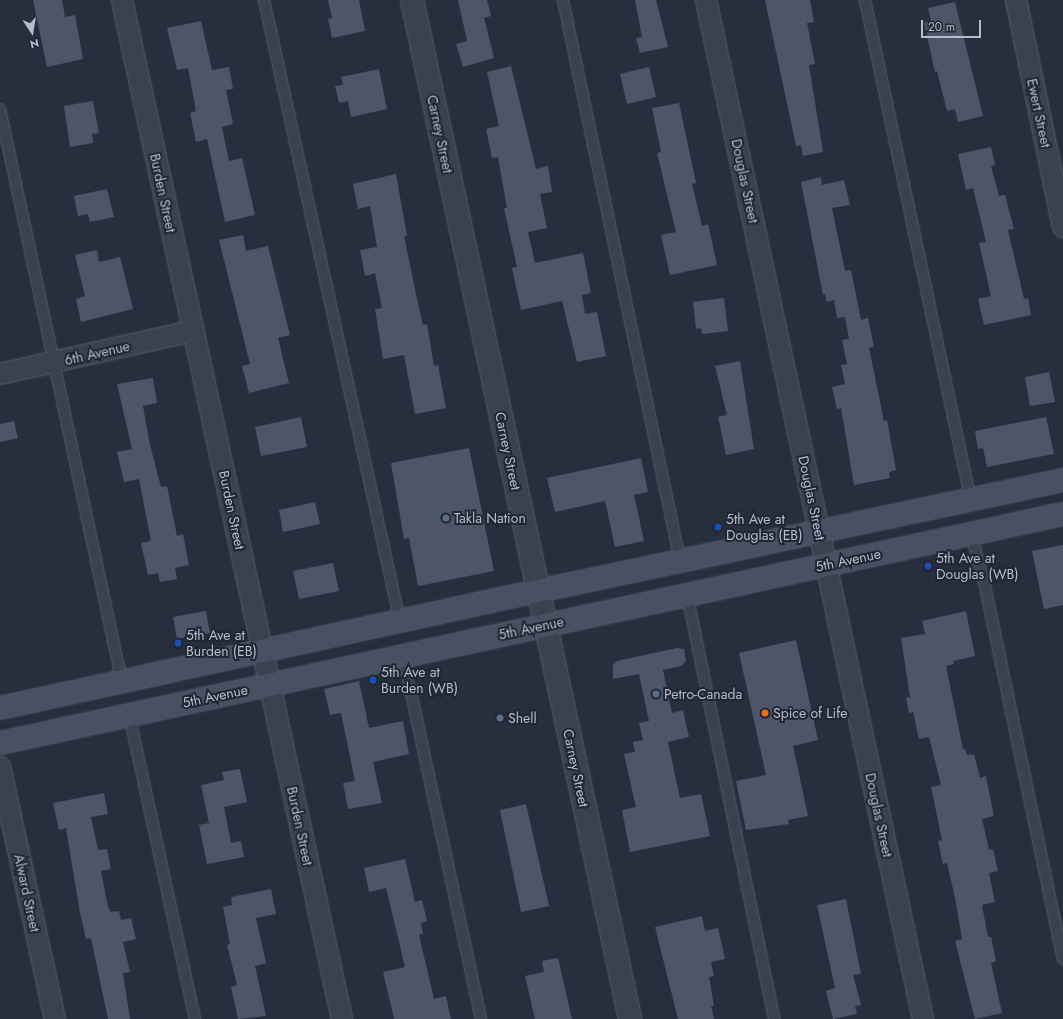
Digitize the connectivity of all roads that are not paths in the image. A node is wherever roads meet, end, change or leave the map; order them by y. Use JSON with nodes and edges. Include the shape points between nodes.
{"nodes":[{"id":1,"x":122,"y":0,"type":"edge"},
{"id":2,"x":264,"y":0,"type":"edge"},
{"id":3,"x":412,"y":0,"type":"edge"},
{"id":4,"x":563,"y":0,"type":"edge"},
{"id":5,"x":706,"y":0,"type":"edge"},
{"id":6,"x":865,"y":0,"type":"edge"},
{"id":7,"x":1016,"y":0,"type":"edge"},
{"id":8,"x":0,"y":109,"type":"edge"},
{"id":9,"x":1063,"y":227,"type":"edge"},
{"id":10,"x":193,"y":331,"type":"junction"},
{"id":11,"x":52,"y":364,"type":"junction"},
{"id":12,"x":0,"y":374,"type":"edge"},
{"id":13,"x":1063,"y":480,"type":"edge"},
{"id":14,"x":971,"y":501,"type":"junction"},
{"id":15,"x":1063,"y":514,"type":"edge"},
{"id":16,"x":819,"y":530,"type":"junction"},
{"id":17,"x":971,"y":534,"type":"junction"},
{"id":18,"x":680,"y":560,"type":"junction"},
{"id":19,"x":826,"y":564,"type":"junction"},
{"id":20,"x":538,"y":591,"type":"junction"},
{"id":21,"x":687,"y":594,"type":"junction"},
{"id":22,"x":400,"y":621,"type":"junction"},
{"id":23,"x":546,"y":625,"type":"junction"},
{"id":24,"x":262,"y":650,"type":"junction"},
{"id":25,"x":404,"y":655,"type":"junction"},
{"id":26,"x":122,"y":682,"type":"junction"},
{"id":27,"x":269,"y":684,"type":"junction"},
{"id":28,"x":0,"y":708,"type":"edge"},
{"id":29,"x":129,"y":714,"type":"junction"},
{"id":30,"x":0,"y":743,"type":"edge"},
{"id":31,"x":0,"y":767,"type":"edge"},
{"id":32,"x":1063,"y":958,"type":"edge"},
{"id":33,"x":54,"y":1019,"type":"edge"},
{"id":34,"x":195,"y":1019,"type":"edge"},
{"id":35,"x":342,"y":1019,"type":"edge"},
{"id":36,"x":481,"y":1019,"type":"edge"},
{"id":37,"x":630,"y":1019,"type":"edge"},
{"id":38,"x":774,"y":1019,"type":"edge"},
{"id":39,"x":923,"y":1019,"type":"edge"}],
"edges":[{"from":1,"to":10,"type":"street","name":"Burden Street"},
{"from":2,"to":22,"type":"lane"},
{"from":3,"to":20,"type":"street","name":"Carney Street"},
{"from":4,"to":18,"type":"lane"},
{"from":5,"to":16,"type":"street","name":"Douglas Street"},
{"from":6,"to":14,"type":"lane"},
{"from":7,"to":9,"type":"street","name":"Ewert Street"},
{"from":8,"to":11,"type":"lane"},
{"from":10,"to":11,"type":"street","name":"6th Avenue"},
{"from":10,"to":24,"type":"street","name":"Burden Street"},
{"from":11,"to":12,"type":"street","name":"6th Avenue"},
{"from":11,"to":26,"type":"lane"},
{"from":13,"to":14,"type":"main road"},
{"from":14,"to":16,"type":"main road"},
{"from":15,"to":17,"type":"main road","name":"5th Avenue"},
{"from":16,"to":18,"type":"main road"},
{"from":16,"to":19,"type":"street","name":"Douglas Street"},
{"from":17,"to":19,"type":"main road","name":"5th Avenue"},
{"from":17,"to":32,"type":"lane","via":[[985,586]]},
{"from":18,"to":20,"type":"main road"},
{"from":19,"to":21,"type":"main road","name":"5th Avenue"},
{"from":19,"to":39,"type":"street","name":"Douglas Street"},
{"from":20,"to":22,"type":"main road"},
{"from":20,"to":23,"type":"street","name":"Carney Street"},
{"from":21,"to":23,"type":"main road","name":"5th Avenue"},
{"from":21,"to":38,"type":"lane"},
{"from":22,"to":24,"type":"main road"},
{"from":23,"to":25,"type":"main road","name":"5th Avenue"},
{"from":23,"to":37,"type":"street","name":"Carney Street"},
{"from":24,"to":26,"type":"main road"},
{"from":24,"to":27,"type":"street","name":"Burden Street"},
{"from":25,"to":27,"type":"main road","name":"5th Avenue"},
{"from":25,"to":36,"type":"lane"},
{"from":26,"to":28,"type":"main road"},
{"from":27,"to":29,"type":"main road","name":"5th Avenue"},
{"from":27,"to":35,"type":"street","name":"Burden Street"},
{"from":29,"to":30,"type":"main road","name":"5th Avenue"},
{"from":29,"to":34,"type":"lane"},
{"from":31,"to":33,"type":"street","name":"Alward Street"}]}
